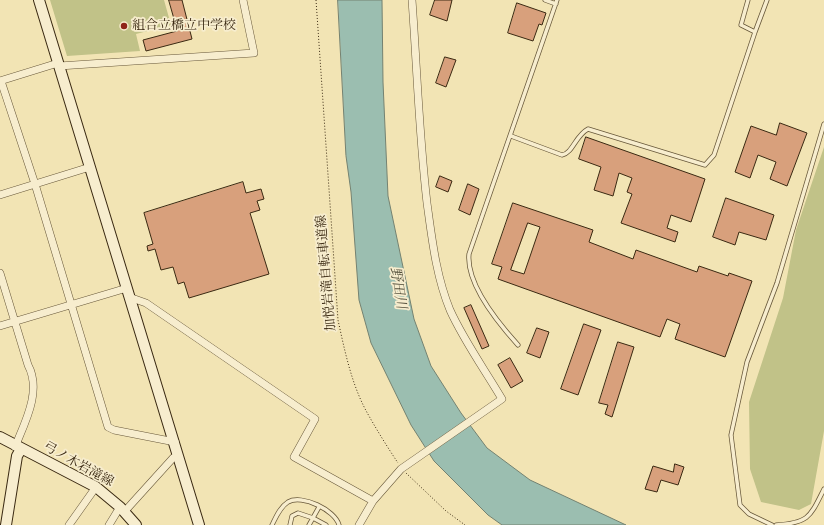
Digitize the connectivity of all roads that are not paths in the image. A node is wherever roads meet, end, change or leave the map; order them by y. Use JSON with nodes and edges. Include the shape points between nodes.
{"nodes":[{"id":1,"x":39,"y":0,"type":"edge"},
{"id":2,"x":243,"y":0,"type":"edge"},
{"id":3,"x":412,"y":0,"type":"edge"},
{"id":4,"x":545,"y":0,"type":"edge"},
{"id":5,"x":748,"y":0,"type":"edge"},
{"id":6,"x":767,"y":0,"type":"edge"},
{"id":7,"x":557,"y":2,"type":"edge"},
{"id":8,"x":756,"y":32,"type":"junction"},
{"id":9,"x":59,"y":65,"type":"junction"},
{"id":10,"x":0,"y":81,"type":"edge"},
{"id":11,"x":824,"y":124,"type":"edge"},
{"id":12,"x":510,"y":136,"type":"junction"},
{"id":13,"x":90,"y":167,"type":"junction"},
{"id":14,"x":36,"y":184,"type":"junction"},
{"id":15,"x":0,"y":195,"type":"edge"},
{"id":16,"x":0,"y":273,"type":"edge"},
{"id":17,"x":128,"y":292,"type":"junction"},
{"id":18,"x":70,"y":305,"type":"junction"},
{"id":19,"x":15,"y":321,"type":"junction"},
{"id":20,"x":0,"y":326,"type":"edge"},
{"id":21,"x":518,"y":345,"type":"dead end"},
{"id":22,"x":0,"y":437,"type":"edge"},
{"id":23,"x":175,"y":442,"type":"junction"},
{"id":24,"x":18,"y":448,"type":"junction"},
{"id":25,"x":178,"y":454,"type":"junction"},
{"id":26,"x":96,"y":487,"type":"junction"},
{"id":27,"x":824,"y":489,"type":"edge"},
{"id":28,"x":373,"y":501,"type":"junction"},
{"id":29,"x":319,"y":507,"type":"junction"},
{"id":30,"x":123,"y":509,"type":"junction"},
{"id":31,"x":313,"y":518,"type":"junction"},
{"id":32,"x":6,"y":525,"type":"edge"},
{"id":33,"x":68,"y":525,"type":"edge"},
{"id":34,"x":109,"y":525,"type":"edge"},
{"id":35,"x":136,"y":525,"type":"edge"},
{"id":36,"x":199,"y":525,"type":"edge"},
{"id":37,"x":272,"y":525,"type":"edge"},
{"id":38,"x":290,"y":525,"type":"edge"},
{"id":39,"x":309,"y":525,"type":"edge"},
{"id":40,"x":326,"y":525,"type":"edge"},
{"id":41,"x":339,"y":525,"type":"edge"},
{"id":42,"x":359,"y":525,"type":"edge"},
{"id":43,"x":772,"y":525,"type":"edge"},
{"id":44,"x":776,"y":525,"type":"edge"}],
"edges":[{"from":1,"to":9,"type":"street"},
{"from":2,"to":9,"type":"street","via":[[254,53]]},
{"from":3,"to":28,"type":"street","via":[[422,156],[434,252],[441,284],[450,309],[502,399],[404,467]]},
{"from":4,"to":7,"type":"lane"},
{"from":5,"to":8,"type":"lane","via":[[741,25]]},
{"from":6,"to":8,"type":"lane"},
{"from":7,"to":12,"type":"lane"},
{"from":8,"to":12,"type":"lane","via":[[714,155],[705,165],[588,129],[575,139],[570,151],[562,155]]},
{"from":9,"to":10,"type":"street"},
{"from":9,"to":13,"type":"street"},
{"from":10,"to":14,"type":"street"},
{"from":11,"to":43,"type":"lane","via":[[777,283],[747,362],[731,435],[740,505],[749,514]]},
{"from":12,"to":21,"type":"lane","via":[[468,260],[490,312]]},
{"from":13,"to":14,"type":"street"},
{"from":13,"to":17,"type":"street"},
{"from":14,"to":15,"type":"street"},
{"from":14,"to":18,"type":"street"},
{"from":16,"to":19,"type":"street"},
{"from":17,"to":18,"type":"street"},
{"from":17,"to":23,"type":"street"},
{"from":17,"to":28,"type":"street","via":[[315,419],[294,457]]},
{"from":18,"to":19,"type":"street"},
{"from":18,"to":23,"type":"street","via":[[108,427]]},
{"from":19,"to":20,"type":"street"},
{"from":19,"to":24,"type":"street","via":[[32,373],[32,403]]},
{"from":22,"to":24,"type":"street","name":"弓ノ木岩滝線"},
{"from":23,"to":25,"type":"street"},
{"from":24,"to":26,"type":"street","name":"弓ノ木岩滝線"},
{"from":24,"to":32,"type":"street"},
{"from":25,"to":30,"type":"street"},
{"from":25,"to":36,"type":"street"},
{"from":26,"to":30,"type":"street","name":"弓ノ木岩滝線"},
{"from":26,"to":33,"type":"street"},
{"from":27,"to":44,"type":"lane","via":[[813,513],[794,524]]},
{"from":28,"to":42,"type":"street"},
{"from":29,"to":31,"type":"lane"},
{"from":29,"to":37,"type":"lane","via":[[307,501],[289,502],[280,508]]},
{"from":29,"to":41,"type":"lane","via":[[332,513]]},
{"from":30,"to":34,"type":"street"},
{"from":30,"to":35,"type":"street","name":"弓ノ木岩滝線"},
{"from":31,"to":38,"type":"lane","via":[[295,513],[290,519]]},
{"from":31,"to":39,"type":"lane"},
{"from":31,"to":40,"type":"lane"}]}
